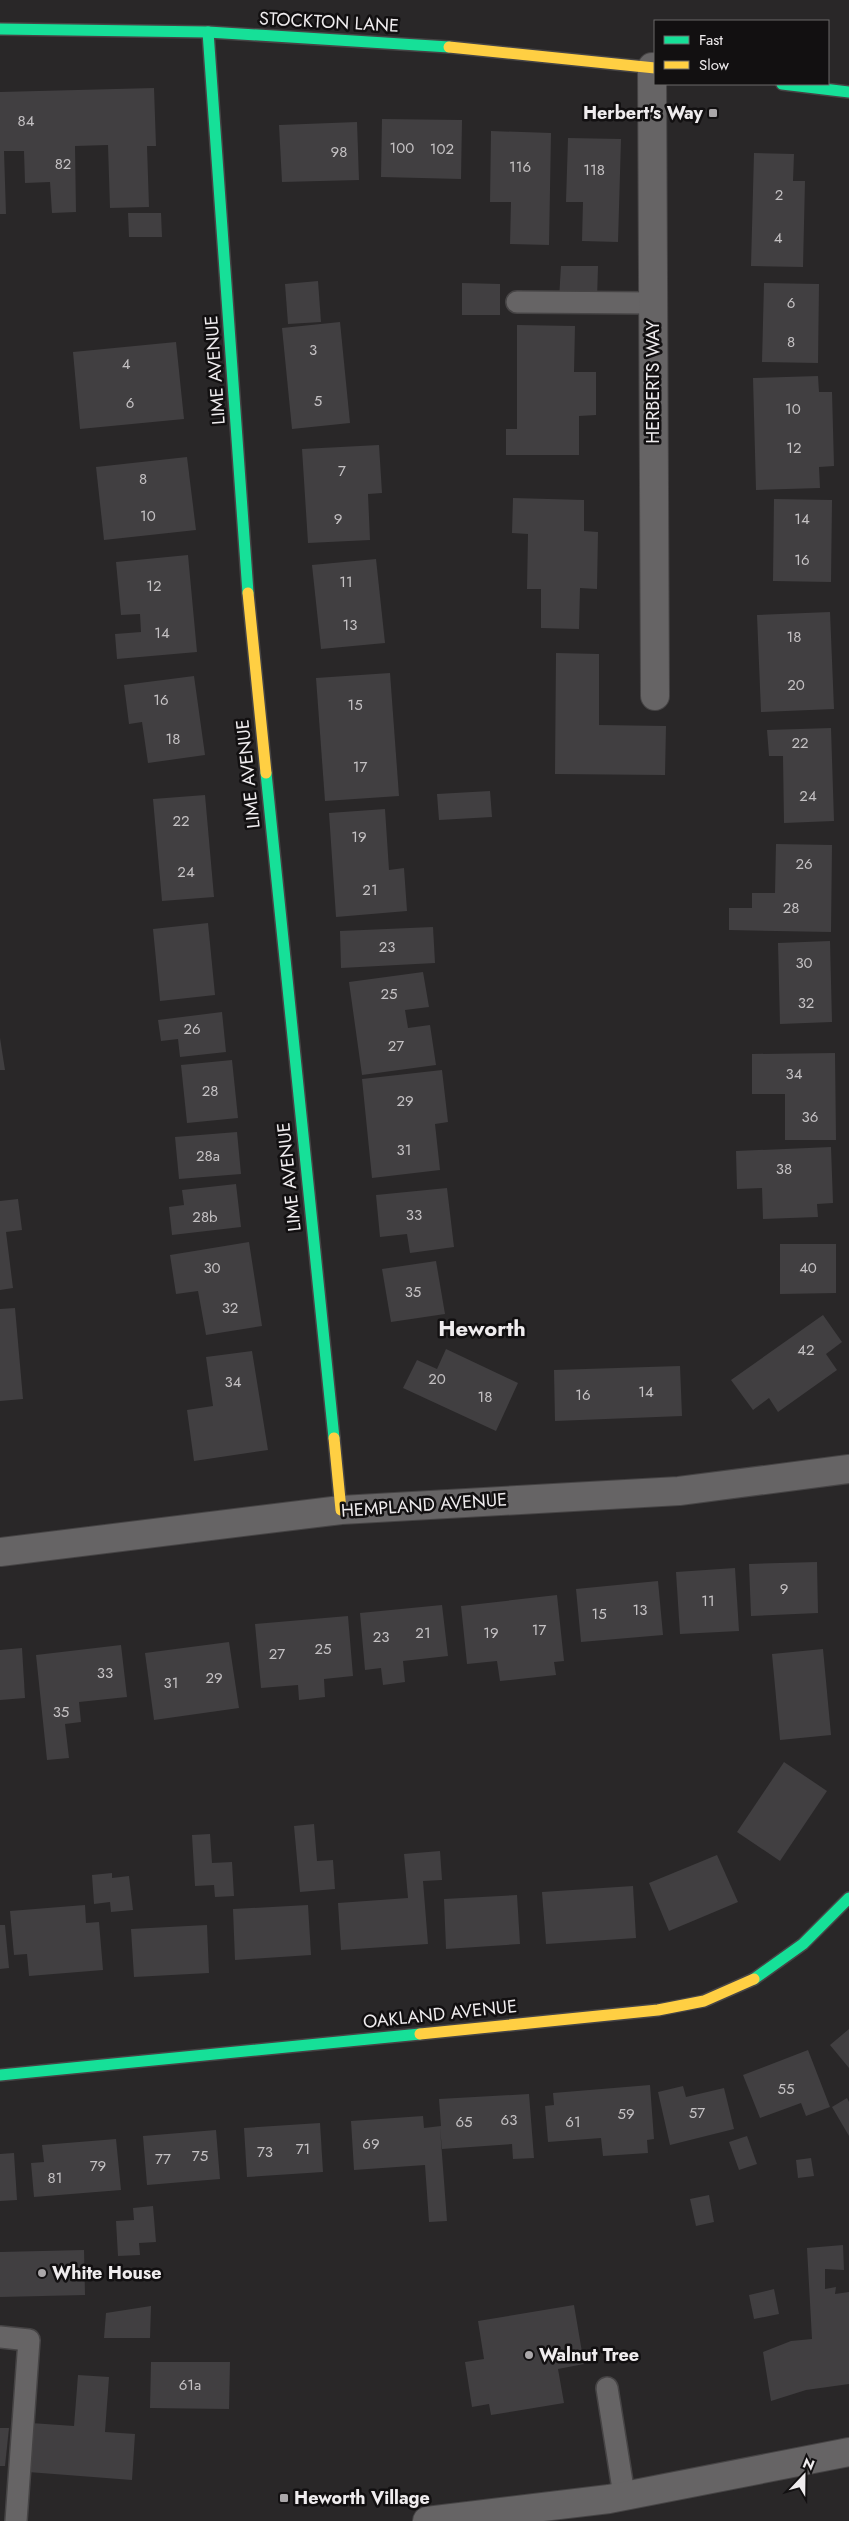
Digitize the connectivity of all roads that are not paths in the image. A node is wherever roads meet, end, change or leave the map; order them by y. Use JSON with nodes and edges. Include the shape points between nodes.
{"nodes":[{"id":1,"x":0,"y":28,"type":"edge"},
{"id":2,"x":208,"y":32,"type":"junction"},
{"id":3,"x":654,"y":67,"type":"edge"},
{"id":4,"x":790,"y":85,"type":"edge"},
{"id":5,"x":849,"y":92,"type":"edge"},
{"id":6,"x":517,"y":302,"type":"dead end"},
{"id":7,"x":653,"y":304,"type":"junction"},
{"id":8,"x":655,"y":696,"type":"dead end"},
{"id":9,"x":849,"y":1469,"type":"edge"},
{"id":10,"x":341,"y":1510,"type":"junction"},
{"id":11,"x":0,"y":1552,"type":"edge"},
{"id":12,"x":849,"y":1898,"type":"edge"},
{"id":13,"x":0,"y":2075,"type":"edge"},
{"id":14,"x":0,"y":2337,"type":"edge"},
{"id":15,"x":607,"y":2388,"type":"dead end"},
{"id":16,"x":849,"y":2453,"type":"edge"},
{"id":17,"x":616,"y":2505,"type":"edge"},
{"id":18,"x":16,"y":2521,"type":"edge"},
{"id":19,"x":427,"y":2521,"type":"edge"}],
"edges":[{"from":1,"to":2,"type":"street","name":"STOCKTON LANE"},
{"from":2,"to":3,"type":"street","name":"STOCKTON LANE","via":[[414,44]]},
{"from":2,"to":10,"type":"street","name":"LIME AVENUE","via":[[250,617]]},
{"from":3,"to":7,"type":"street","name":"HERBERTS WAY"},
{"from":4,"to":5,"type":"street"},
{"from":6,"to":7,"type":"lane"},
{"from":7,"to":8,"type":"street","name":"HERBERTS WAY"},
{"from":9,"to":10,"type":"street","name":"HEMPLAND AVENUE","via":[[679,1491]]},
{"from":10,"to":11,"type":"street","name":"HEMPLAND AVENUE"},
{"from":12,"to":13,"type":"street","name":"OAKLAND AVENUE","via":[[795,1952],[756,1978],[710,1999],[658,2010]]},
{"from":14,"to":18,"type":"lane","via":[[29,2340]]},
{"from":15,"to":17,"type":"lane"},
{"from":16,"to":17,"type":"street"},
{"from":17,"to":19,"type":"street"}]}
